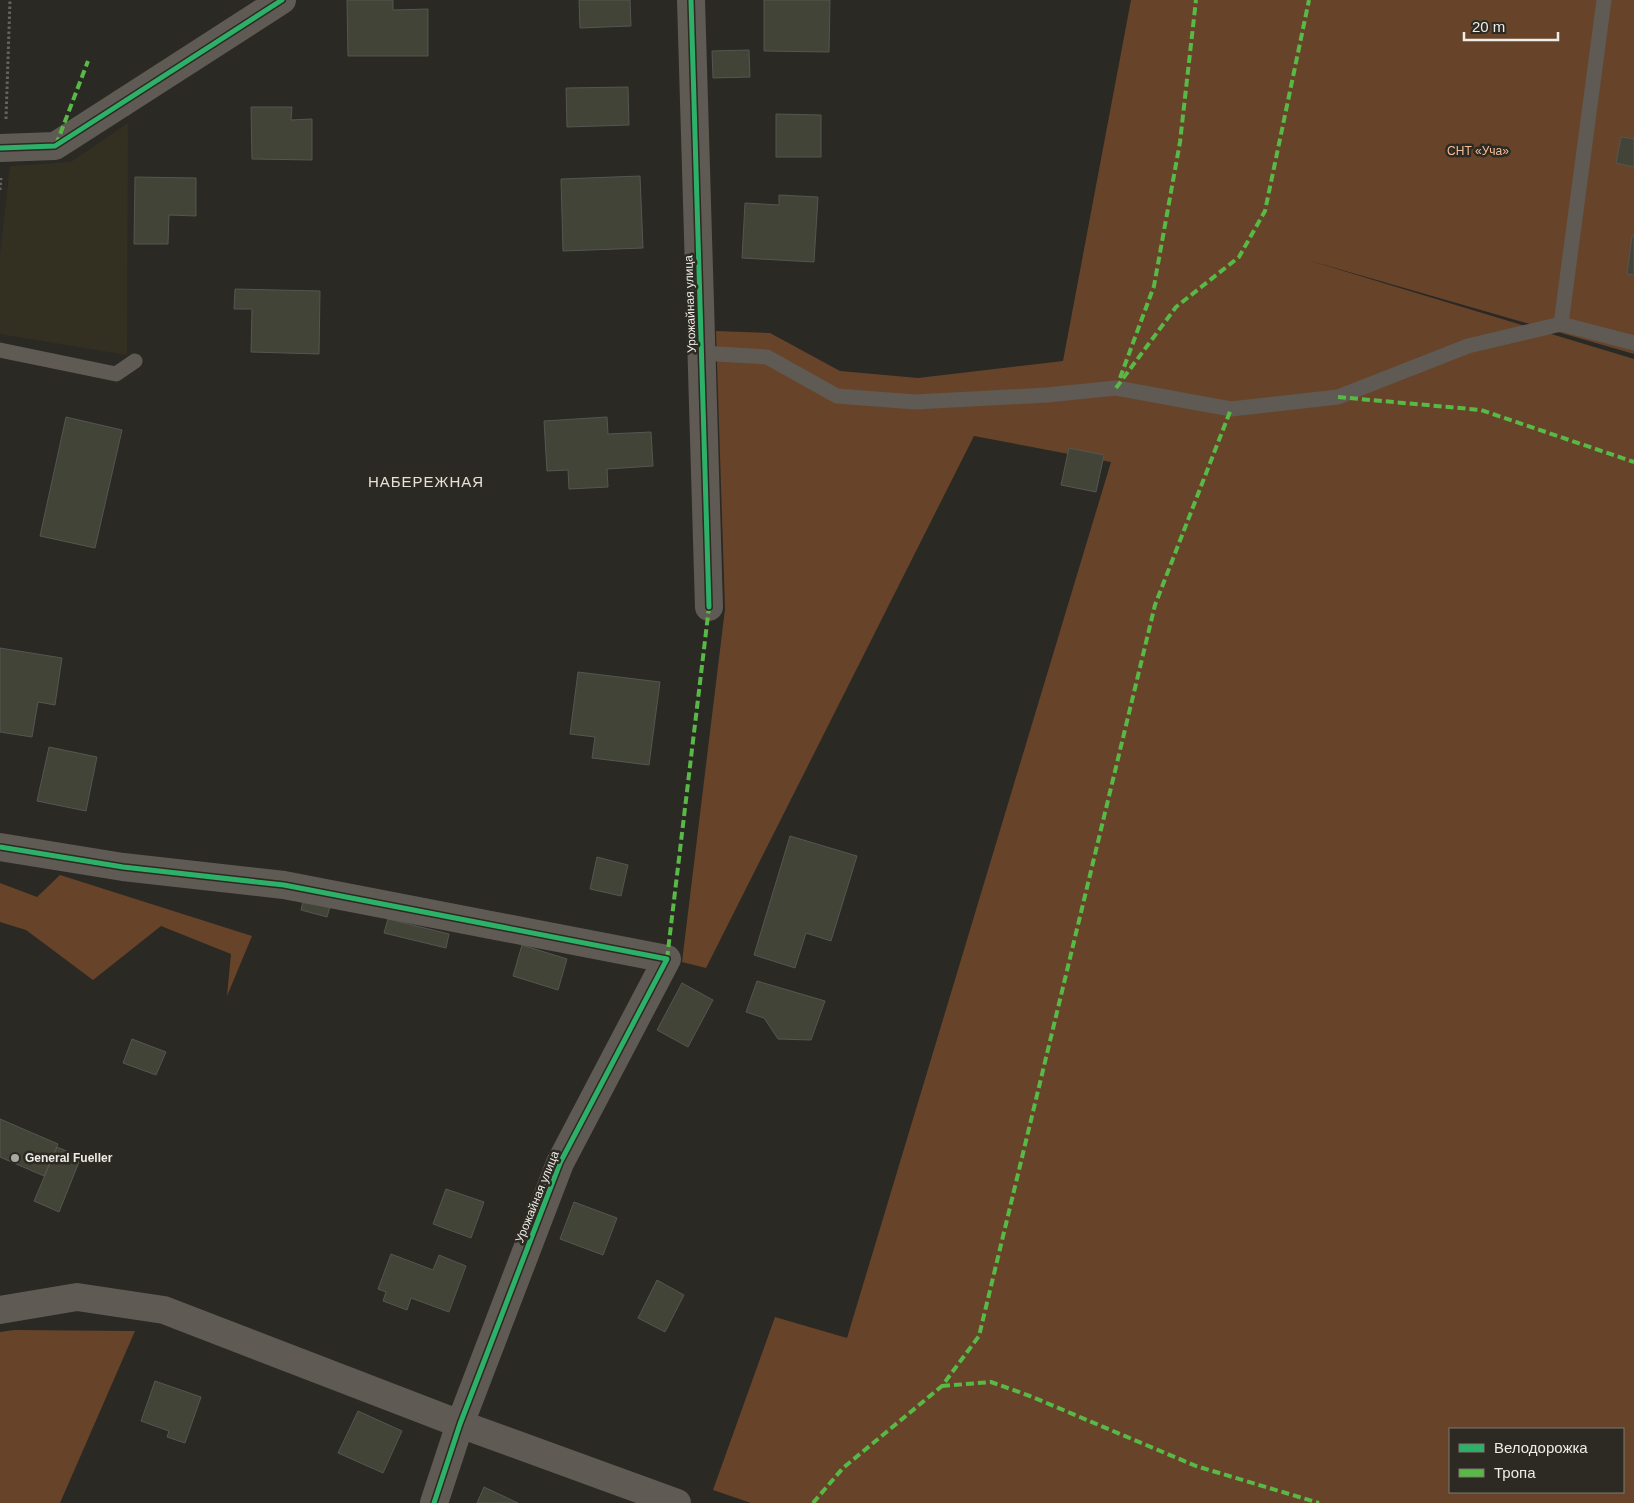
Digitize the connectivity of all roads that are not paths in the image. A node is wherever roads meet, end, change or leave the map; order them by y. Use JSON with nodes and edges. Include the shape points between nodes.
{"nodes":[{"id":1,"x":282,"y":0,"type":"edge"},
{"id":2,"x":691,"y":0,"type":"edge"},
{"id":3,"x":1604,"y":0,"type":"edge"},
{"id":4,"x":3,"y":148,"type":"edge"},
{"id":5,"x":1562,"y":324,"type":"junction"},
{"id":6,"x":1634,"y":342,"type":"edge"},
{"id":7,"x":0,"y":350,"type":"edge"},
{"id":8,"x":701,"y":353,"type":"junction"},
{"id":9,"x":135,"y":361,"type":"dead end"},
{"id":10,"x":708,"y":607,"type":"dead end"},
{"id":11,"x":0,"y":847,"type":"edge"},
{"id":12,"x":0,"y":1310,"type":"edge"},
{"id":13,"x":460,"y":1424,"type":"junction"},
{"id":14,"x":434,"y":1503,"type":"edge"},
{"id":15,"x":677,"y":1503,"type":"edge"}],
"edges":[{"from":1,"to":4,"type":"street","via":[[55,146]]},
{"from":2,"to":8,"type":"street","name":"Урожайная улица"},
{"from":3,"to":5,"type":"lane"},
{"from":5,"to":6,"type":"lane"},
{"from":5,"to":8,"type":"lane","via":[[1468,346],[1338,397],[1231,409],[1116,388],[915,402],[838,396],[767,358]]},
{"from":7,"to":9,"type":"lane","via":[[116,374]]},
{"from":8,"to":10,"type":"street","name":"Урожайная улица"},
{"from":11,"to":13,"type":"street","name":"Урожайная улица","via":[[124,867],[284,885],[667,959],[560,1163]]},
{"from":12,"to":13,"type":"street","via":[[77,1297],[164,1310]]},
{"from":13,"to":14,"type":"street","name":"Урожайная улица"},
{"from":13,"to":15,"type":"street"}]}
